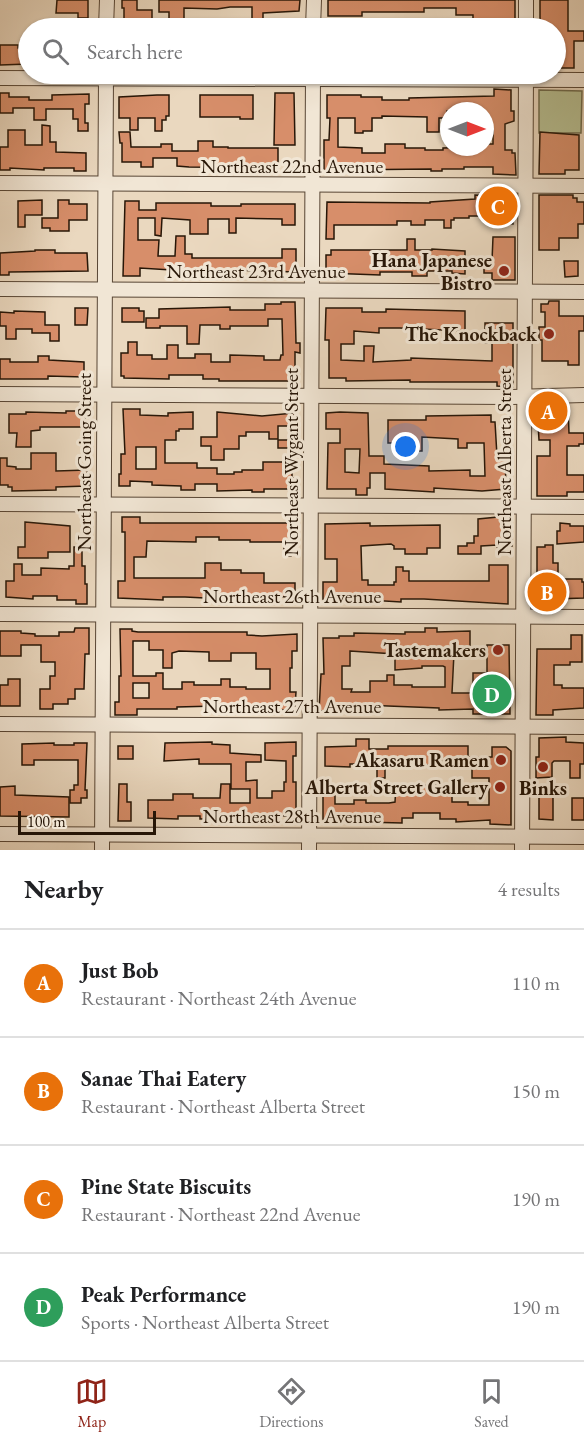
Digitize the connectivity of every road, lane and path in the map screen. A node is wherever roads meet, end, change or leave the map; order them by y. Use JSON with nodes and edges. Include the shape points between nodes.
{"nodes":[{"id":1,"x":106,"y":0,"type":"edge"},
{"id":2,"x":314,"y":0,"type":"edge"},
{"id":3,"x":526,"y":0,"type":"edge"},
{"id":4,"x":106,"y":18,"type":"edge"},
{"id":5,"x":314,"y":18,"type":"edge"},
{"id":6,"x":526,"y":18,"type":"edge"},
{"id":7,"x":0,"y":78,"type":"edge"},
{"id":8,"x":18,"y":78,"type":"edge"},
{"id":9,"x":566,"y":79,"type":"edge"},
{"id":10,"x":584,"y":80,"type":"edge"},
{"id":11,"x":106,"y":84,"type":"edge"},
{"id":12,"x":313,"y":84,"type":"edge"},
{"id":13,"x":526,"y":84,"type":"edge"},
{"id":14,"x":0,"y":183,"type":"edge"},
{"id":15,"x":105,"y":184,"type":"junction"},
{"id":16,"x":312,"y":186,"type":"junction"},
{"id":17,"x":525,"y":186,"type":"junction"},
{"id":18,"x":584,"y":186,"type":"edge"},
{"id":19,"x":0,"y":289,"type":"edge"},
{"id":20,"x":105,"y":290,"type":"junction"},
{"id":21,"x":311,"y":291,"type":"junction"},
{"id":22,"x":525,"y":291,"type":"junction"},
{"id":23,"x":584,"y":292,"type":"edge"},
{"id":24,"x":0,"y":394,"type":"edge"},
{"id":25,"x":104,"y":395,"type":"junction"},
{"id":26,"x":584,"y":395,"type":"edge"},
{"id":27,"x":311,"y":396,"type":"junction"},
{"id":28,"x":524,"y":396,"type":"junction"},
{"id":29,"x":0,"y":504,"type":"edge"},
{"id":30,"x":104,"y":504,"type":"junction"},
{"id":31,"x":310,"y":506,"type":"junction"},
{"id":32,"x":524,"y":507,"type":"junction"},
{"id":33,"x":584,"y":507,"type":"edge"},
{"id":34,"x":0,"y":614,"type":"edge"},
{"id":35,"x":103,"y":615,"type":"junction"},
{"id":36,"x":310,"y":615,"type":"junction"},
{"id":37,"x":523,"y":617,"type":"junction"},
{"id":38,"x":584,"y":617,"type":"edge"},
{"id":39,"x":0,"y":724,"type":"edge"},
{"id":40,"x":102,"y":724,"type":"junction"},
{"id":41,"x":310,"y":725,"type":"junction"},
{"id":42,"x":523,"y":727,"type":"junction"},
{"id":43,"x":584,"y":727,"type":"edge"},
{"id":44,"x":0,"y":834,"type":"edge"},
{"id":45,"x":102,"y":835,"type":"junction"},
{"id":46,"x":309,"y":836,"type":"junction"},
{"id":47,"x":584,"y":837,"type":"edge"},
{"id":48,"x":522,"y":843,"type":"edge"},
{"id":49,"x":102,"y":850,"type":"edge"},
{"id":50,"x":309,"y":850,"type":"edge"}],
"edges":[{"from":1,"to":4,"type":"street"},
{"from":2,"to":5,"type":"street"},
{"from":3,"to":6,"type":"street"},
{"from":7,"to":8,"type":"street"},
{"from":9,"to":10,"type":"street"},
{"from":11,"to":15,"type":"street","name":"Northeast Going Street"},
{"from":12,"to":16,"type":"street","name":"Northeast Wygant Street"},
{"from":13,"to":17,"type":"street","name":"Northeast Alberta Street"},
{"from":14,"to":15,"type":"street","name":"Northeast 22nd Avenue"},
{"from":15,"to":16,"type":"street","name":"Northeast 22nd Avenue"},
{"from":15,"to":20,"type":"street","name":"Northeast Going Street"},
{"from":16,"to":17,"type":"street","name":"Northeast 22nd Avenue"},
{"from":16,"to":21,"type":"street","name":"Northeast Wygant Street"},
{"from":17,"to":18,"type":"street","name":"Northeast 22nd Avenue"},
{"from":17,"to":22,"type":"street","name":"Northeast Alberta Street"},
{"from":19,"to":20,"type":"street","name":"Northeast 23rd Avenue"},
{"from":20,"to":21,"type":"street","name":"Northeast 23rd Avenue"},
{"from":20,"to":25,"type":"street","name":"Northeast Going Street"},
{"from":21,"to":22,"type":"street","name":"Northeast 23rd Avenue"},
{"from":21,"to":27,"type":"street","name":"Northeast Wygant Street"},
{"from":22,"to":23,"type":"street","name":"Northeast 23rd Avenue"},
{"from":22,"to":28,"type":"street","name":"Northeast Alberta Street"},
{"from":24,"to":25,"type":"street"},
{"from":25,"to":27,"type":"street"},
{"from":25,"to":30,"type":"street","name":"Northeast Going Street"},
{"from":26,"to":28,"type":"street"},
{"from":27,"to":28,"type":"street"},
{"from":27,"to":31,"type":"street","name":"Northeast Wygant Street"},
{"from":28,"to":32,"type":"street","name":"Northeast Alberta Street"},
{"from":29,"to":30,"type":"street"},
{"from":30,"to":31,"type":"street"},
{"from":30,"to":35,"type":"street","name":"Northeast Going Street"},
{"from":31,"to":32,"type":"street"},
{"from":31,"to":36,"type":"street","name":"Northeast Wygant Street"},
{"from":32,"to":33,"type":"street"},
{"from":32,"to":37,"type":"street","name":"Northeast Alberta Street"},
{"from":34,"to":35,"type":"street","name":"Northeast 26th Avenue"},
{"from":35,"to":36,"type":"street","name":"Northeast 26th Avenue"},
{"from":35,"to":40,"type":"street","name":"Northeast Going Street"},
{"from":36,"to":37,"type":"street","name":"Northeast 26th Avenue"},
{"from":36,"to":41,"type":"street","name":"Northeast Wygant Street"},
{"from":37,"to":38,"type":"street","name":"Northeast 26th Avenue"},
{"from":37,"to":42,"type":"street","name":"Northeast Alberta Street"},
{"from":39,"to":40,"type":"street","name":"Northeast 27th Avenue"},
{"from":40,"to":41,"type":"street","name":"Northeast 27th Avenue"},
{"from":40,"to":45,"type":"street","name":"Northeast Going Street"},
{"from":41,"to":42,"type":"street","name":"Northeast 27th Avenue"},
{"from":41,"to":46,"type":"street","name":"Northeast Wygant Street"},
{"from":42,"to":43,"type":"street","name":"Northeast 27th Avenue"},
{"from":42,"to":48,"type":"street","name":"Northeast Alberta Street"},
{"from":44,"to":45,"type":"street","name":"Northeast 28th Avenue"},
{"from":45,"to":46,"type":"street","name":"Northeast 28th Avenue"},
{"from":45,"to":49,"type":"street","name":"Northeast Going Street"},
{"from":46,"to":48,"type":"street","name":"Northeast 28th Avenue"},
{"from":46,"to":50,"type":"street","name":"Northeast Wygant Street"},
{"from":47,"to":48,"type":"street","name":"Northeast 28th Avenue"}]}
